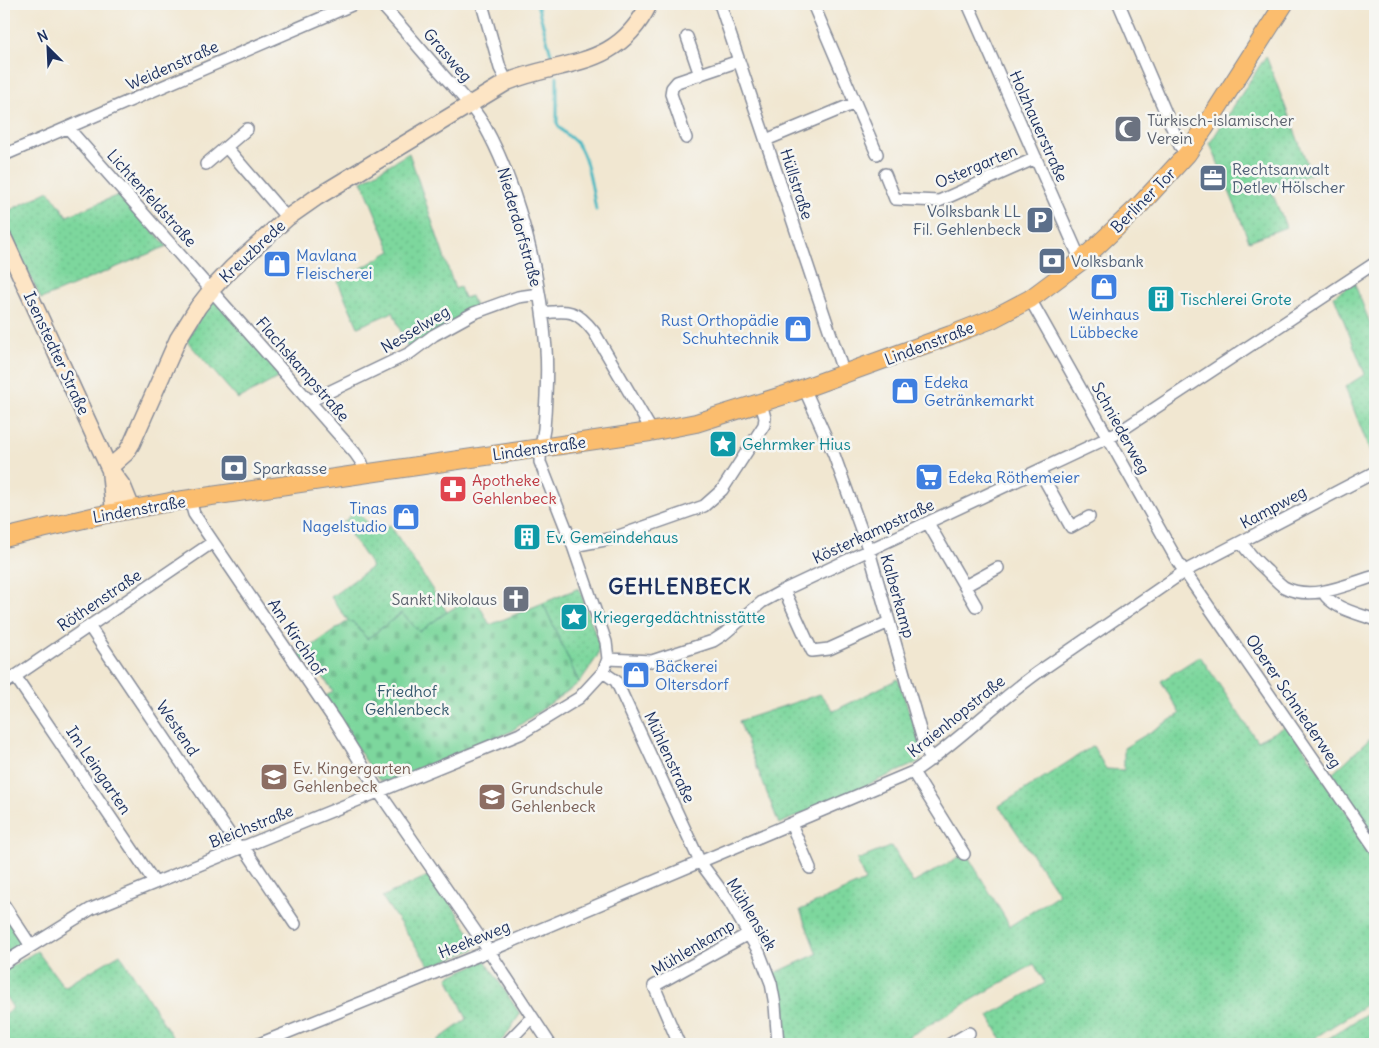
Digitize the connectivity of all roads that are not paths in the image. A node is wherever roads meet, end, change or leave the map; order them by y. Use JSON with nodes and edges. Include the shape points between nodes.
{"nodes":[{"id":1,"x":354,"y":4,"type":"edge"},
{"id":2,"x":381,"y":4,"type":"edge"},
{"id":3,"x":482,"y":4,"type":"edge"},
{"id":4,"x":649,"y":4,"type":"edge"},
{"id":5,"x":720,"y":4,"type":"edge"},
{"id":6,"x":813,"y":4,"type":"edge"},
{"id":7,"x":968,"y":4,"type":"edge"},
{"id":8,"x":1119,"y":4,"type":"edge"},
{"id":9,"x":1284,"y":4,"type":"edge"},
{"id":10,"x":687,"y":37,"type":"dead end"},
{"id":11,"x":739,"y":61,"type":"junction"},
{"id":12,"x":700,"y":75,"type":"junction"},
{"id":13,"x":507,"y":82,"type":"junction"},
{"id":14,"x":855,"y":103,"type":"junction"},
{"id":15,"x":470,"y":106,"type":"junction"},
{"id":16,"x":68,"y":128,"type":"junction"},
{"id":17,"x":247,"y":129,"type":"dead end"},
{"id":18,"x":686,"y":138,"type":"dead end"},
{"id":19,"x":766,"y":140,"type":"junction"},
{"id":20,"x":226,"y":147,"type":"junction"},
{"id":21,"x":876,"y":154,"type":"dead end"},
{"id":22,"x":1187,"y":154,"type":"junction"},
{"id":23,"x":4,"y":156,"type":"edge"},
{"id":24,"x":1036,"y":158,"type":"junction"},
{"id":25,"x":206,"y":164,"type":"dead end"},
{"id":26,"x":885,"y":174,"type":"dead end"},
{"id":27,"x":287,"y":218,"type":"junction"},
{"id":28,"x":4,"y":239,"type":"edge"},
{"id":29,"x":1081,"y":261,"type":"junction"},
{"id":30,"x":1375,"y":264,"type":"edge"},
{"id":31,"x":1053,"y":284,"type":"joint"},
{"id":32,"x":212,"y":289,"type":"junction"},
{"id":33,"x":539,"y":294,"type":"junction"},
{"id":34,"x":1030,"y":299,"type":"junction"},
{"id":35,"x":542,"y":313,"type":"junction"},
{"id":36,"x":844,"y":374,"type":"junction"},
{"id":37,"x":804,"y":388,"type":"junction"},
{"id":38,"x":310,"y":401,"type":"junction"},
{"id":39,"x":761,"y":403,"type":"junction"},
{"id":40,"x":650,"y":432,"type":"junction"},
{"id":41,"x":1107,"y":438,"type":"junction"},
{"id":42,"x":540,"y":448,"type":"junction"},
{"id":43,"x":109,"y":468,"type":"junction"},
{"id":44,"x":1039,"y":470,"type":"junction"},
{"id":45,"x":1375,"y":472,"type":"edge"},
{"id":46,"x":364,"y":474,"type":"junction"},
{"id":47,"x":190,"y":500,"type":"junction"},
{"id":48,"x":132,"y":509,"type":"junction"},
{"id":49,"x":114,"y":512,"type":"junction"},
{"id":50,"x":1088,"y":517,"type":"dead end"},
{"id":51,"x":928,"y":523,"type":"junction"},
{"id":52,"x":4,"y":538,"type":"edge"},
{"id":53,"x":213,"y":542,"type":"junction"},
{"id":54,"x":1241,"y":542,"type":"junction"},
{"id":55,"x":573,"y":546,"type":"junction"},
{"id":56,"x":869,"y":551,"type":"junction"},
{"id":57,"x":998,"y":568,"type":"dead end"},
{"id":58,"x":1185,"y":571,"type":"junction"},
{"id":59,"x":1375,"y":576,"type":"edge"},
{"id":60,"x":965,"y":586,"type":"junction"},
{"id":61,"x":784,"y":590,"type":"junction"},
{"id":62,"x":1323,"y":592,"type":"junction"},
{"id":63,"x":976,"y":606,"type":"dead end"},
{"id":64,"x":1375,"y":620,"type":"edge"},
{"id":65,"x":889,"y":622,"type":"junction"},
{"id":66,"x":89,"y":626,"type":"junction"},
{"id":67,"x":608,"y":659,"type":"junction"},
{"id":68,"x":603,"y":672,"type":"junction"},
{"id":69,"x":15,"y":676,"type":"junction"},
{"id":70,"x":4,"y":684,"type":"edge"},
{"id":71,"x":931,"y":760,"type":"junction"},
{"id":72,"x":913,"y":772,"type":"junction"},
{"id":73,"x":378,"y":792,"type":"junction"},
{"id":74,"x":791,"y":824,"type":"junction"},
{"id":75,"x":241,"y":847,"type":"junction"},
{"id":76,"x":1375,"y":848,"type":"edge"},
{"id":77,"x":964,"y":854,"type":"dead end"},
{"id":78,"x":700,"y":862,"type":"junction"},
{"id":79,"x":810,"y":868,"type":"dead end"},
{"id":80,"x":155,"y":883,"type":"junction"},
{"id":81,"x":4,"y":905,"type":"edge"},
{"id":82,"x":296,"y":924,"type":"dead end"},
{"id":83,"x":748,"y":934,"type":"junction"},
{"id":84,"x":31,"y":946,"type":"junction"},
{"id":85,"x":488,"y":951,"type":"junction"},
{"id":86,"x":4,"y":963,"type":"edge"},
{"id":87,"x":532,"y":1017,"type":"junction"},
{"id":88,"x":969,"y":1033,"type":"dead end"},
{"id":89,"x":260,"y":1044,"type":"edge"},
{"id":90,"x":506,"y":1044,"type":"edge"},
{"id":91,"x":550,"y":1044,"type":"edge"},
{"id":92,"x":679,"y":1044,"type":"edge"},
{"id":93,"x":778,"y":1044,"type":"edge"},
{"id":94,"x":950,"y":1044,"type":"edge"}],
"edges":[{"from":1,"to":16,"type":"street","name":"Weidenstraße"},
{"from":2,"to":15,"type":"street","name":"Grasweg"},
{"from":3,"to":13,"type":"street"},
{"from":4,"to":13,"type":"main road","via":[[624,38],[612,48],[580,62]]},
{"from":5,"to":11,"type":"street","name":"Hüllstraße"},
{"from":6,"to":14,"type":"street"},
{"from":7,"to":24,"type":"street","name":"Holzhauerstraße"},
{"from":8,"to":22,"type":"street","via":[[1180,146]]},
{"from":9,"to":22,"type":"main road","name":"Berliner Tor"},
{"from":10,"to":12,"type":"street"},
{"from":11,"to":12,"type":"street"},
{"from":11,"to":19,"type":"street","name":"Hüllstraße"},
{"from":12,"to":18,"type":"street","via":[[677,82],[672,88],[671,94]]},
{"from":13,"to":15,"type":"main road"},
{"from":14,"to":19,"type":"street"},
{"from":14,"to":21,"type":"street"},
{"from":15,"to":27,"type":"main road","name":"Kreuzbrede"},
{"from":15,"to":33,"type":"street","name":"Niederdorfstraße","via":[[492,141],[512,190]]},
{"from":16,"to":23,"type":"street","name":"Weidenstraße"},
{"from":16,"to":32,"type":"street","name":"Lichtenfeldstraße"},
{"from":17,"to":20,"type":"street"},
{"from":19,"to":36,"type":"street","name":"Hüllstraße"},
{"from":20,"to":25,"type":"street"},
{"from":20,"to":27,"type":"street"},
{"from":22,"to":29,"type":"main road","name":"Berliner Tor","via":[[1146,199]]},
{"from":24,"to":26,"type":"street","name":"Ostergarten","via":[[939,201],[895,199]]},
{"from":24,"to":29,"type":"street","name":"Holzhauerstraße"},
{"from":27,"to":32,"type":"main road","name":"Kreuzbrede"},
{"from":28,"to":43,"type":"main road","name":"Isenstedter Straße"},
{"from":29,"to":31,"type":"main road","name":"Berliner Tor"},
{"from":30,"to":41,"type":"street","name":"Kösterkampstraße"},
{"from":31,"to":34,"type":"main road","name":"Lindenstraße"},
{"from":32,"to":38,"type":"street","name":"Flachskampstraße"},
{"from":32,"to":43,"type":"main road","name":"Kreuzbrede","via":[[178,339],[132,443]]},
{"from":33,"to":35,"type":"street","name":"Niederdorfstraße"},
{"from":33,"to":38,"type":"street","name":"Nesselweg","via":[[518,297],[474,313],[434,335],[410,354]]},
{"from":34,"to":36,"type":"main road","name":"Lindenstraße","via":[[992,319]]},
{"from":34,"to":41,"type":"street","name":"Schniederweg"},
{"from":35,"to":40,"type":"street","via":[[568,311],[584,319]]},
{"from":35,"to":42,"type":"street","name":"Niederdorfstraße","via":[[547,350],[547,390]]},
{"from":36,"to":37,"type":"main road","name":"Lindenstraße"},
{"from":37,"to":39,"type":"main road","name":"Lindenstraße"},
{"from":37,"to":56,"type":"street","name":"Kalberkamp","via":[[834,455]]},
{"from":38,"to":46,"type":"street","name":"Flachskampstraße","via":[[355,453]]},
{"from":39,"to":40,"type":"main road","name":"Lindenstraße","via":[[696,423]]},
{"from":39,"to":55,"type":"street","via":[[764,425],[722,490],[711,501],[698,509],[610,538]]},
{"from":40,"to":42,"type":"main road","name":"Lindenstraße"},
{"from":41,"to":44,"type":"street","name":"Kösterkampstraße"},
{"from":41,"to":58,"type":"street","name":"Schniederweg"},
{"from":42,"to":46,"type":"main road","name":"Lindenstraße"},
{"from":42,"to":55,"type":"street","via":[[540,462]]},
{"from":43,"to":48,"type":"main road","name":"Isenstedter Straße","via":[[123,487]]},
{"from":43,"to":49,"type":"main road","name":"Isenstedter Straße"},
{"from":44,"to":50,"type":"street","via":[[1071,526]]},
{"from":44,"to":51,"type":"street","name":"Kösterkampstraße"},
{"from":45,"to":54,"type":"street","name":"Kampweg"},
{"from":46,"to":47,"type":"main road","name":"Lindenstraße"},
{"from":47,"to":48,"type":"main road","name":"Lindenstraße"},
{"from":47,"to":53,"type":"street","name":"Am Kirchhof","via":[[194,514]]},
{"from":48,"to":49,"type":"main road","name":"Lindenstraße"},
{"from":49,"to":52,"type":"main road","name":"Lindenstraße"},
{"from":51,"to":56,"type":"street","name":"Kösterkampstraße"},
{"from":51,"to":60,"type":"street"},
{"from":53,"to":66,"type":"street","name":"Röthenstraße"},
{"from":53,"to":73,"type":"street","name":"Am Kirchhof","via":[[335,722]]},
{"from":54,"to":58,"type":"street","name":"Kampweg"},
{"from":54,"to":62,"type":"street","via":[[1284,587]]},
{"from":55,"to":67,"type":"street","via":[[606,642]]},
{"from":56,"to":61,"type":"street","name":"Kösterkampstraße"},
{"from":56,"to":65,"type":"street","name":"Kalberkamp"},
{"from":57,"to":60,"type":"street"},
{"from":58,"to":71,"type":"street","name":"Kraienhopstraße","via":[[1016,688]]},
{"from":58,"to":76,"type":"street","name":"Oberer Schniederweg"},
{"from":59,"to":62,"type":"street"},
{"from":60,"to":63,"type":"street"},
{"from":61,"to":65,"type":"street","via":[[812,651],[829,649]]},
{"from":61,"to":67,"type":"street","name":"Kösterkampstraße","via":[[762,602],[713,641],[652,660]]},
{"from":62,"to":64,"type":"street","via":[[1335,605]]},
{"from":65,"to":71,"type":"street","name":"Kalberkamp"},
{"from":66,"to":69,"type":"street","name":"Röthenstraße"},
{"from":66,"to":75,"type":"street","name":"Westend"},
{"from":67,"to":68,"type":"street","name":"Bleichstraße"},
{"from":68,"to":73,"type":"street","name":"Bleichstraße","via":[[579,698],[520,734]]},
{"from":68,"to":78,"type":"street","name":"Mühlenstraße","via":[[616,681]]},
{"from":69,"to":70,"type":"street","name":"Röthenstraße"},
{"from":69,"to":80,"type":"street","name":"Im Leingarten"},
{"from":71,"to":72,"type":"street","name":"Kraienhopstraße"},
{"from":72,"to":74,"type":"street","name":"Kraienhopstraße"},
{"from":72,"to":77,"type":"street"},
{"from":73,"to":75,"type":"street","name":"Bleichstraße"},
{"from":73,"to":85,"type":"street","name":"Am Kirchhof"},
{"from":74,"to":78,"type":"street","name":"Kraienhopstraße"},
{"from":74,"to":79,"type":"street"},
{"from":75,"to":80,"type":"street","name":"Bleichstraße"},
{"from":75,"to":82,"type":"street","name":"Westend"},
{"from":78,"to":83,"type":"street","name":"Mühlensiek"},
{"from":78,"to":85,"type":"street","name":"Heekeweg"},
{"from":80,"to":84,"type":"street","name":"Bleichstraße","via":[[90,910]]},
{"from":81,"to":84,"type":"street"},
{"from":83,"to":92,"type":"street","name":"Mühlenkamp","via":[[654,986]]},
{"from":83,"to":93,"type":"street","name":"Mühlensiek","via":[[771,983]]},
{"from":84,"to":86,"type":"street","name":"Bleichstraße"},
{"from":85,"to":87,"type":"street","name":"Am Kirchhof"},
{"from":85,"to":89,"type":"street","name":"Heekeweg"},
{"from":87,"to":90,"type":"street"},
{"from":87,"to":91,"type":"street","name":"Am Kirchhof"},
{"from":88,"to":94,"type":"street"}]}
